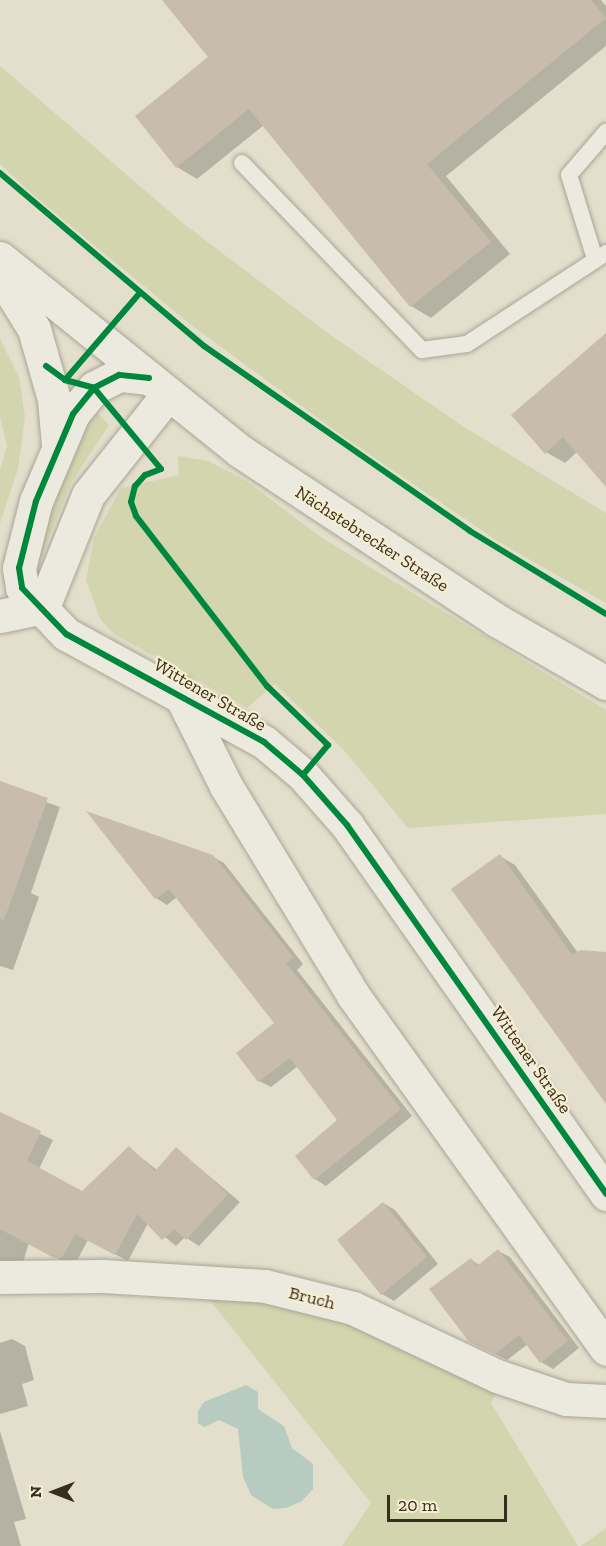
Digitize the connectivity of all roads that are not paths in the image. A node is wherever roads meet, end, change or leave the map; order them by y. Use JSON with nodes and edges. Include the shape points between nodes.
{"nodes":[{"id":1,"x":606,"y":132,"type":"edge"},
{"id":2,"x":242,"y":163,"type":"dead end"},
{"id":3,"x":601,"y":256,"type":"edge"},
{"id":4,"x":0,"y":258,"type":"edge"},
{"id":5,"x":0,"y":274,"type":"edge"},
{"id":6,"x":159,"y":386,"type":"junction"},
{"id":7,"x":58,"y":451,"type":"junction"},
{"id":8,"x":43,"y":606,"type":"junction"},
{"id":9,"x":0,"y":616,"type":"edge"},
{"id":10,"x":606,"y":683,"type":"edge"},
{"id":11,"x":179,"y":692,"type":"junction"},
{"id":12,"x":606,"y":1194,"type":"edge"},
{"id":13,"x":0,"y":1277,"type":"edge"},
{"id":14,"x":605,"y":1348,"type":"edge"},
{"id":15,"x":606,"y":1401,"type":"edge"}],
"edges":[{"from":1,"to":3,"type":"lane","via":[[569,175]]},
{"from":2,"to":3,"type":"lane","via":[[422,350],[466,344]]},
{"from":4,"to":6,"type":"street"},
{"from":5,"to":7,"type":"street","name":"Wittener Straße","via":[[34,329],[54,399]]},
{"from":6,"to":7,"type":"street","name":"Wittener Straße","via":[[119,375],[94,388],[73,414]]},
{"from":6,"to":8,"type":"street","via":[[88,495]]},
{"from":6,"to":10,"type":"street","name":"Nächstebrecker Straße","via":[[240,451],[355,530],[496,620]]},
{"from":7,"to":8,"type":"street","name":"Wittener Straße","via":[[36,501],[19,568],[22,588]]},
{"from":8,"to":9,"type":"street"},
{"from":8,"to":11,"type":"street","name":"Wittener Straße","via":[[66,634]]},
{"from":11,"to":12,"type":"street","name":"Wittener Straße","via":[[264,742],[303,775],[346,825]]},
{"from":11,"to":14,"type":"street","name":"Wittener Straße","via":[[226,786],[353,995]]},
{"from":13,"to":15,"type":"street","name":"Bruch","via":[[102,1276],[266,1286],[353,1308],[527,1386],[566,1399]]}]}
